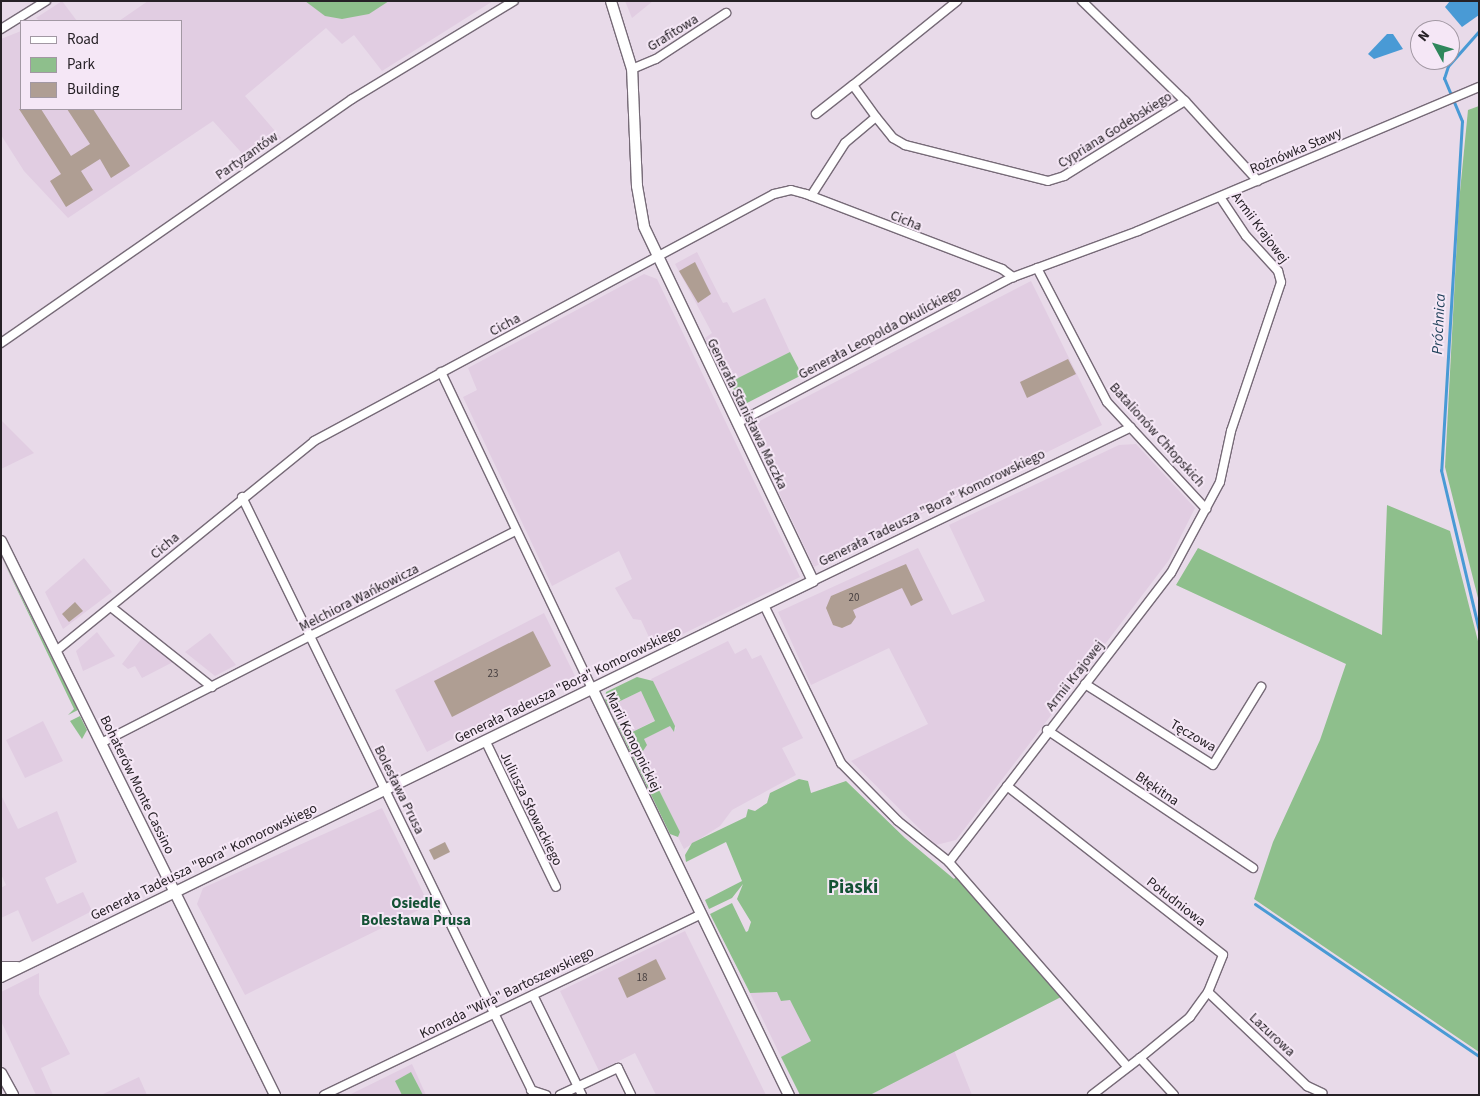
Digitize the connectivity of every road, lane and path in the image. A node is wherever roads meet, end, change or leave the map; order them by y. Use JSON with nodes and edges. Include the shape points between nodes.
{"nodes":[{"id":1,"x":46,"y":1,"type":"edge"},
{"id":2,"x":514,"y":1,"type":"edge"},
{"id":3,"x":611,"y":1,"type":"edge"},
{"id":4,"x":957,"y":1,"type":"edge"},
{"id":5,"x":1082,"y":1,"type":"edge"},
{"id":6,"x":726,"y":13,"type":"dead end"},
{"id":7,"x":1,"y":28,"type":"edge"},
{"id":8,"x":632,"y":68,"type":"junction"},
{"id":9,"x":853,"y":85,"type":"junction"},
{"id":10,"x":1479,"y":87,"type":"edge"},
{"id":11,"x":1185,"y":101,"type":"junction"},
{"id":12,"x":816,"y":114,"type":"dead end"},
{"id":13,"x":876,"y":117,"type":"junction"},
{"id":14,"x":1258,"y":181,"type":"junction"},
{"id":15,"x":811,"y":196,"type":"junction"},
{"id":16,"x":1220,"y":197,"type":"junction"},
{"id":17,"x":657,"y":259,"type":"junction"},
{"id":18,"x":1037,"y":268,"type":"junction"},
{"id":19,"x":1014,"y":277,"type":"junction"},
{"id":20,"x":1,"y":343,"type":"edge"},
{"id":21,"x":441,"y":372,"type":"junction"},
{"id":22,"x":736,"y":423,"type":"junction"},
{"id":23,"x":1131,"y":426,"type":"junction"},
{"id":24,"x":242,"y":498,"type":"junction"},
{"id":25,"x":1206,"y":508,"type":"junction"},
{"id":26,"x":516,"y":531,"type":"junction"},
{"id":27,"x":1,"y":541,"type":"edge"},
{"id":28,"x":813,"y":581,"type":"junction"},
{"id":29,"x":764,"y":605,"type":"junction"},
{"id":30,"x":111,"y":607,"type":"junction"},
{"id":31,"x":310,"y":637,"type":"junction"},
{"id":32,"x":56,"y":651,"type":"junction"},
{"id":33,"x":1085,"y":684,"type":"junction"},
{"id":34,"x":212,"y":687,"type":"junction"},
{"id":35,"x":1261,"y":687,"type":"dead end"},
{"id":36,"x":592,"y":688,"type":"junction"},
{"id":37,"x":1047,"y":730,"type":"junction"},
{"id":38,"x":485,"y":740,"type":"junction"},
{"id":39,"x":101,"y":743,"type":"junction"},
{"id":40,"x":1007,"y":786,"type":"junction"},
{"id":41,"x":385,"y":789,"type":"junction"},
{"id":42,"x":949,"y":862,"type":"junction"},
{"id":43,"x":1253,"y":868,"type":"dead end"},
{"id":44,"x":556,"y":888,"type":"dead end"},
{"id":45,"x":175,"y":891,"type":"junction"},
{"id":46,"x":702,"y":914,"type":"junction"},
{"id":47,"x":1,"y":967,"type":"edge"},
{"id":48,"x":16,"y":967,"type":"junction"},
{"id":49,"x":1,"y":977,"type":"edge"},
{"id":50,"x":1208,"y":992,"type":"junction"},
{"id":51,"x":533,"y":995,"type":"junction"},
{"id":52,"x":495,"y":1013,"type":"junction"},
{"id":53,"x":1140,"y":1058,"type":"junction"},
{"id":54,"x":1126,"y":1065,"type":"junction"},
{"id":55,"x":1,"y":1073,"type":"edge"},
{"id":56,"x":578,"y":1086,"type":"junction"},
{"id":57,"x":532,"y":1092,"type":"edge"},
{"id":58,"x":1322,"y":1092,"type":"dead end"},
{"id":59,"x":13,"y":1095,"type":"edge"},
{"id":60,"x":275,"y":1095,"type":"edge"},
{"id":61,"x":324,"y":1095,"type":"edge"},
{"id":62,"x":546,"y":1095,"type":"edge"},
{"id":63,"x":560,"y":1095,"type":"edge"},
{"id":64,"x":582,"y":1095,"type":"edge"},
{"id":65,"x":631,"y":1095,"type":"edge"},
{"id":66,"x":789,"y":1095,"type":"edge"},
{"id":67,"x":1092,"y":1095,"type":"edge"},
{"id":68,"x":1174,"y":1095,"type":"edge"}],
"edges":[{"from":1,"to":7,"type":"street"},
{"from":2,"to":20,"type":"street","name":"Partyzantów","via":[[352,99]]},
{"from":3,"to":8,"type":"street","name":"Generała Stanisława Maczka"},
{"from":4,"to":9,"type":"street"},
{"from":5,"to":11,"type":"street"},
{"from":6,"to":8,"type":"street","name":"Grafitowa","via":[[656,59]]},
{"from":8,"to":17,"type":"street","name":"Generała Stanisława Maczka","via":[[638,197]]},
{"from":9,"to":12,"type":"street"},
{"from":9,"to":13,"type":"street","name":"Cypriana Godebskiego"},
{"from":10,"to":14,"type":"street","name":"Rożnówka Stawy"},
{"from":11,"to":13,"type":"street","name":"Cypriana Godebskiego","via":[[1064,176],[1048,181],[905,145],[893,138]]},
{"from":11,"to":14,"type":"street","name":"Cypriana Godebskiego"},
{"from":13,"to":15,"type":"street","via":[[845,144]]},
{"from":14,"to":16,"type":"street","name":"Rożnówka Stawy"},
{"from":15,"to":17,"type":"street","name":"Cicha","via":[[791,190],[774,194]]},
{"from":15,"to":19,"type":"street","name":"Cicha","via":[[1002,269]]},
{"from":16,"to":18,"type":"street","name":"Rożnówka Stawy"},
{"from":16,"to":25,"type":"street","name":"Armii Krajowej","via":[[1246,236],[1278,272],[1281,282],[1231,431],[1224,470]]},
{"from":17,"to":21,"type":"street","name":"Cicha"},
{"from":17,"to":22,"type":"street","name":"Generała Stanisława Maczka"},
{"from":18,"to":19,"type":"street","name":"Generała Leopolda Okulickiego"},
{"from":18,"to":23,"type":"street","name":"Batalionów Chłopskich","via":[[1099,389]]},
{"from":19,"to":22,"type":"street","name":"Generała Leopolda Okulickiego"},
{"from":21,"to":24,"type":"street","name":"Cicha","via":[[314,441]]},
{"from":21,"to":26,"type":"street","name":"Marii Konopnickiej"},
{"from":22,"to":28,"type":"street","name":"Generała Stanisława Maczka"},
{"from":23,"to":25,"type":"street","name":"Batalionów Chłopskich"},
{"from":23,"to":28,"type":"street","name":"Generała Tadeusza \"Bora\" Komorowskiego"},
{"from":24,"to":30,"type":"street","name":"Cicha"},
{"from":24,"to":31,"type":"street","name":"Bolesława Prusa"},
{"from":25,"to":33,"type":"street","name":"Armii Krajowej","via":[[1171,573]]},
{"from":26,"to":31,"type":"street","name":"Melchiora Wańkowicza"},
{"from":26,"to":36,"type":"street","name":"Marii Konopnickiej"},
{"from":27,"to":32,"type":"street","name":"Bohaterów Monte Cassino"},
{"from":28,"to":29,"type":"street","name":"Generała Tadeusza \"Bora\" Komorowskiego"},
{"from":29,"to":36,"type":"street","name":"Generała Tadeusza \"Bora\" Komorowskiego"},
{"from":29,"to":42,"type":"street","via":[[841,763],[898,821]]},
{"from":30,"to":32,"type":"street","name":"Cicha"},
{"from":30,"to":34,"type":"street"},
{"from":31,"to":34,"type":"street","name":"Melchiora Wańkowicza"},
{"from":31,"to":41,"type":"street","name":"Bolesława Prusa"},
{"from":32,"to":39,"type":"street","name":"Bohaterów Monte Cassino"},
{"from":33,"to":35,"type":"street","name":"Tęczowa","via":[[1212,765]]},
{"from":33,"to":37,"type":"street","name":"Armii Krajowej"},
{"from":34,"to":39,"type":"street","name":"Melchiora Wańkowicza"},
{"from":36,"to":38,"type":"street","name":"Generała Tadeusza \"Bora\" Komorowskiego"},
{"from":36,"to":46,"type":"street","name":"Marii Konopnickiej"},
{"from":37,"to":40,"type":"street","name":"Armii Krajowej"},
{"from":37,"to":43,"type":"street","name":"Błękitna"},
{"from":38,"to":41,"type":"street","name":"Generała Tadeusza \"Bora\" Komorowskiego"},
{"from":38,"to":44,"type":"street","name":"Juliusza Słowackiego"},
{"from":39,"to":45,"type":"street","name":"Bohaterów Monte Cassino"},
{"from":40,"to":42,"type":"street","name":"Armii Krajowej"},
{"from":40,"to":50,"type":"street","name":"Południowa","via":[[1223,955]]},
{"from":41,"to":45,"type":"street","name":"Generała Tadeusza \"Bora\" Komorowskiego"},
{"from":41,"to":52,"type":"street","name":"Bolesława Prusa"},
{"from":42,"to":54,"type":"street"},
{"from":45,"to":48,"type":"street","name":"Generała Tadeusza \"Bora\" Komorowskiego"},
{"from":45,"to":60,"type":"street","name":"Bohaterów Monte Cassino"},
{"from":46,"to":51,"type":"street","name":"Konrada \"Wira\" Bartoszewskiego"},
{"from":46,"to":66,"type":"street","name":"Marii Konopnickiej"},
{"from":47,"to":48,"type":"street","name":"Generała Tadeusza \"Bora\" Komorowskiego"},
{"from":48,"to":49,"type":"street","name":"Generała Tadeusza \"Bora\" Komorowskiego"},
{"from":50,"to":53,"type":"street","name":"Południowa","via":[[1185,1023]]},
{"from":50,"to":58,"type":"street","name":"Lazurowa","via":[[1307,1086]]},
{"from":51,"to":52,"type":"street","name":"Konrada \"Wira\" Bartoszewskiego"},
{"from":51,"to":56,"type":"street"},
{"from":52,"to":57,"type":"street","name":"Bolesława Prusa"},
{"from":52,"to":61,"type":"street","name":"Konrada \"Wira\" Bartoszewskiego"},
{"from":53,"to":54,"type":"street"},
{"from":53,"to":68,"type":"street"},
{"from":54,"to":67,"type":"street"},
{"from":55,"to":59,"type":"street"},
{"from":56,"to":63,"type":"street"},
{"from":56,"to":64,"type":"street"},
{"from":56,"to":65,"type":"street","via":[[618,1068]]},
{"from":57,"to":62,"type":"street"}]}
